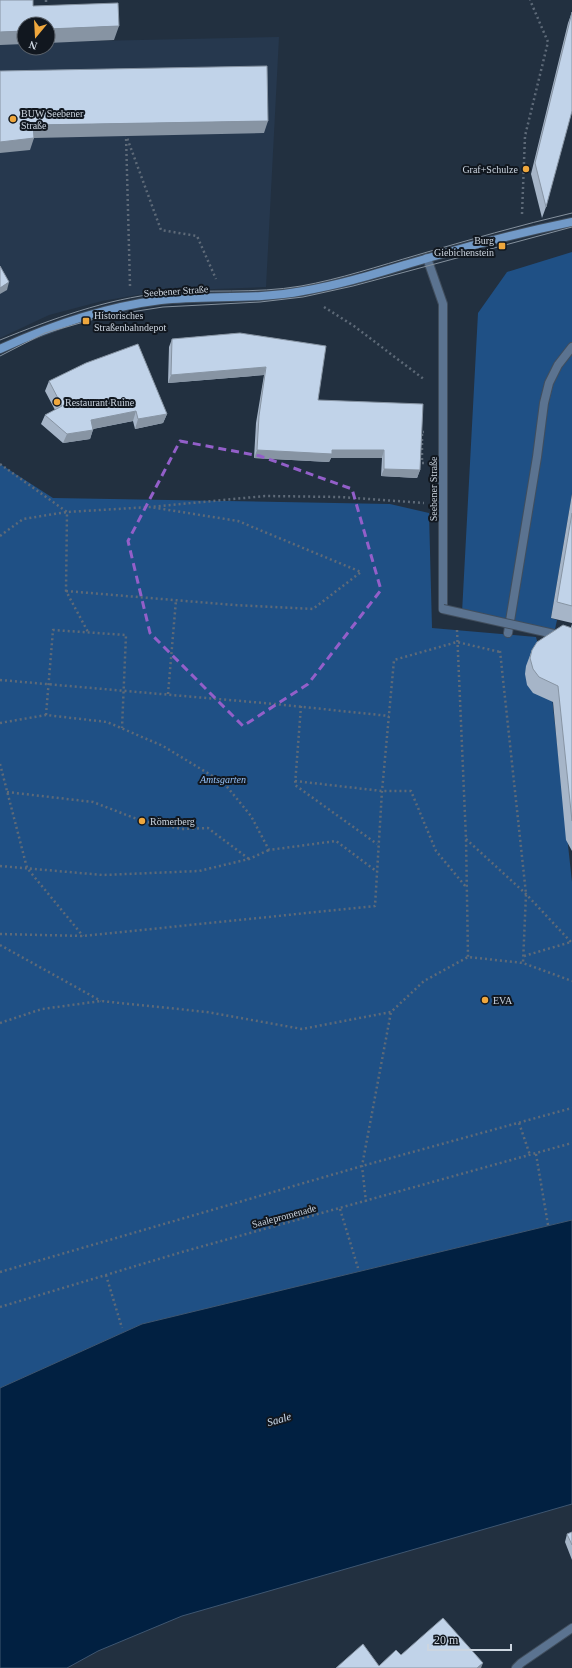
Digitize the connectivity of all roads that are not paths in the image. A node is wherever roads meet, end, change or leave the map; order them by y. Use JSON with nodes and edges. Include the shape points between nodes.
{"nodes":[{"id":1,"x":572,"y":222,"type":"edge"},
{"id":2,"x":427,"y":258,"type":"junction"},
{"id":3,"x":572,"y":347,"type":"edge"},
{"id":4,"x":0,"y":348,"type":"edge"},
{"id":5,"x":508,"y":633,"type":"road end"},
{"id":6,"x":557,"y":635,"type":"edge"},
{"id":7,"x":572,"y":1628,"type":"edge"},
{"id":8,"x":516,"y":1668,"type":"edge"}],
"edges":[{"from":1,"to":2,"type":"street","name":"Seebener Straße","via":[[523,232]]},
{"from":2,"to":4,"type":"street","name":"Seebener Straße","via":[[352,281],[302,292],[162,300],[103,310],[43,329]]},
{"from":2,"to":6,"type":"street","name":"Seebener Straße","bridge":true,"via":[[443,304],[442,609]]},
{"from":3,"to":5,"type":"street","via":[[552,377],[544,403]]},
{"from":7,"to":8,"type":"street"}]}
